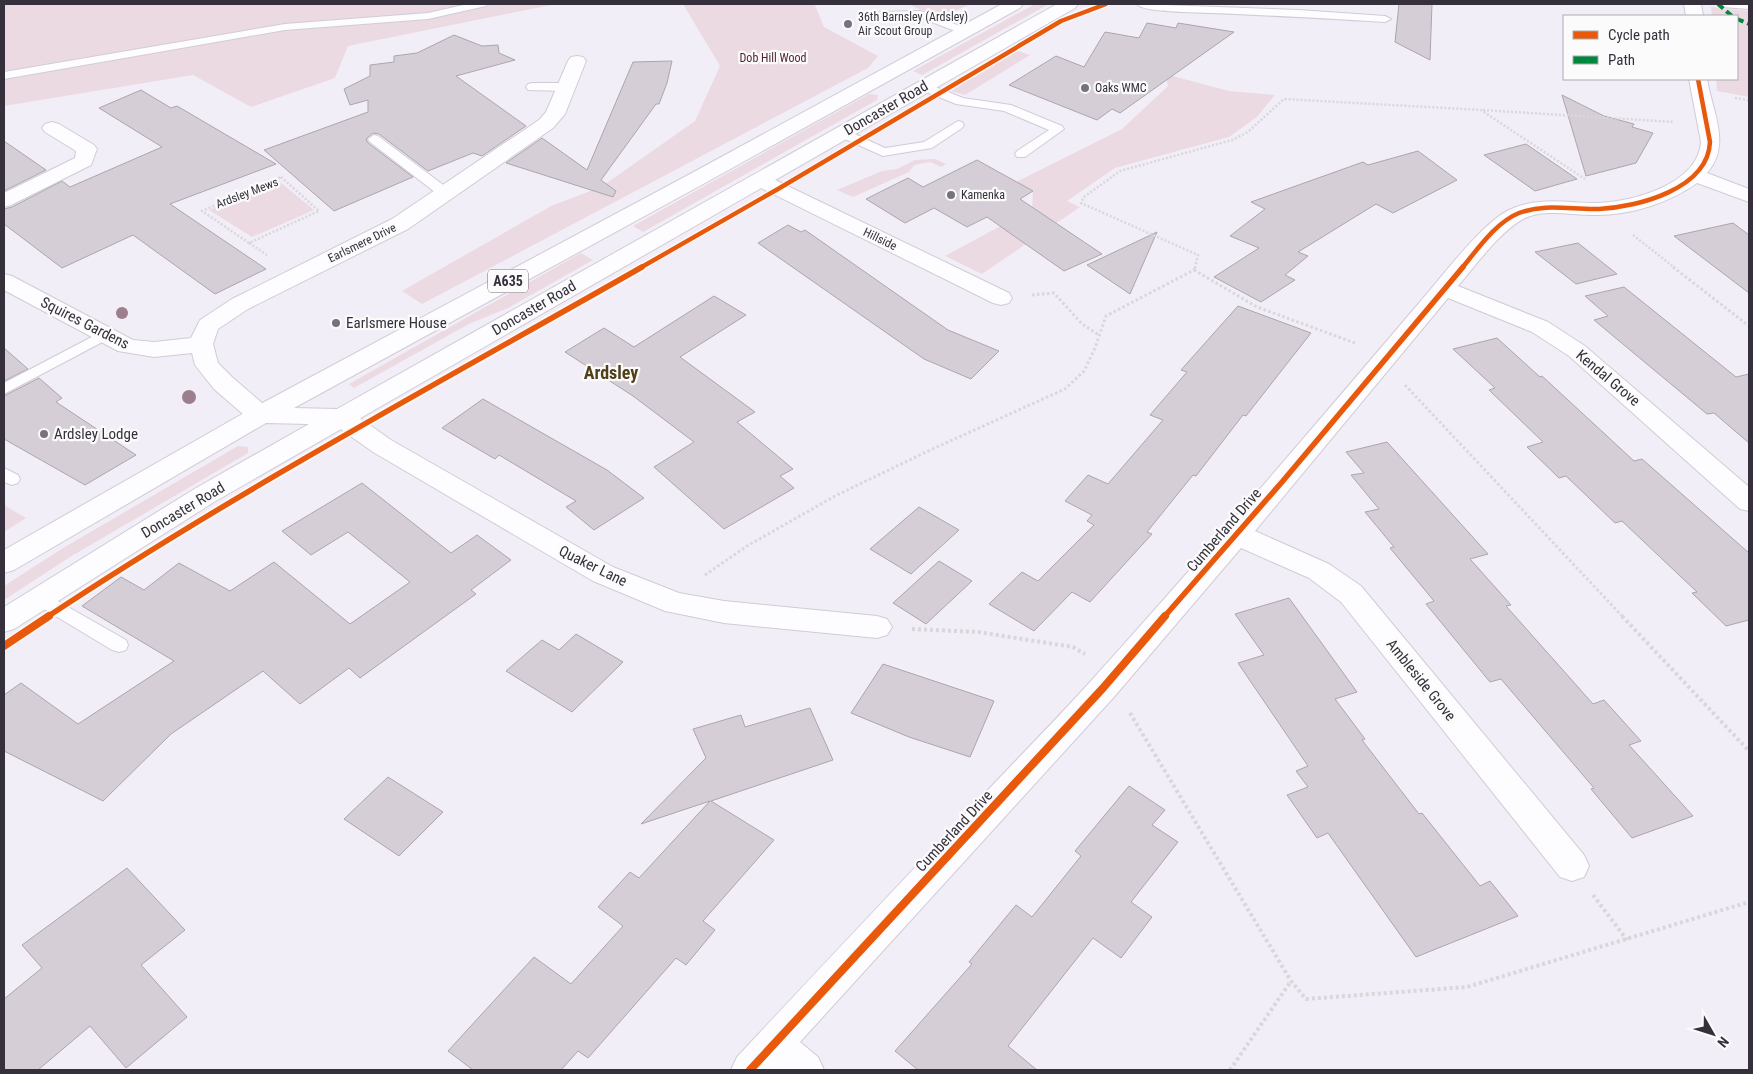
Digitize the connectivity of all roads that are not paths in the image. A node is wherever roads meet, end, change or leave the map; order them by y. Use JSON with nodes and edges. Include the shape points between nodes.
{"nodes":[{"id":1,"x":482,"y":4,"type":"edge"},
{"id":2,"x":1014,"y":4,"type":"edge"},
{"id":3,"x":1069,"y":4,"type":"edge"},
{"id":4,"x":1142,"y":4,"type":"edge"},
{"id":5,"x":1365,"y":4,"type":"edge"},
{"id":6,"x":1722,"y":4,"type":"edge"},
{"id":7,"x":1749,"y":6,"type":"edge"},
{"id":8,"x":880,"y":14,"type":"dead end"},
{"id":9,"x":1362,"y":18,"type":"junction"},
{"id":10,"x":1385,"y":19,"type":"dead end"},
{"id":11,"x":964,"y":31,"type":"junction"},
{"id":12,"x":577,"y":61,"type":"dead end"},
{"id":13,"x":4,"y":76,"type":"edge"},
{"id":14,"x":879,"y":78,"type":"junction"},
{"id":15,"x":1698,"y":80,"type":"edge"},
{"id":16,"x":566,"y":87,"type":"junction"},
{"id":17,"x":532,"y":88,"type":"dead end"},
{"id":18,"x":918,"y":90,"type":"junction"},
{"id":19,"x":958,"y":125,"type":"dead end"},
{"id":20,"x":52,"y":128,"type":"dead end"},
{"id":21,"x":842,"y":133,"type":"junction"},
{"id":22,"x":374,"y":139,"type":"dead end"},
{"id":23,"x":1021,"y":154,"type":"dead end"},
{"id":24,"x":1696,"y":176,"type":"junction"},
{"id":25,"x":760,"y":180,"type":"junction"},
{"id":26,"x":446,"y":193,"type":"junction"},
{"id":27,"x":1749,"y":196,"type":"edge"},
{"id":28,"x":4,"y":201,"type":"edge"},
{"id":29,"x":4,"y":281,"type":"edge"},
{"id":30,"x":1444,"y":288,"type":"junction"},
{"id":31,"x":1001,"y":298,"type":"dead end"},
{"id":32,"x":105,"y":335,"type":"junction"},
{"id":33,"x":201,"y":344,"type":"junction"},
{"id":34,"x":4,"y":389,"type":"edge"},
{"id":35,"x":260,"y":415,"type":"junction"},
{"id":36,"x":341,"y":417,"type":"junction"},
{"id":37,"x":1749,"y":502,"type":"edge"},
{"id":38,"x":1238,"y":535,"type":"junction"},
{"id":39,"x":4,"y":563,"type":"edge"},
{"id":40,"x":40,"y":598,"type":"junction"},
{"id":41,"x":4,"y":622,"type":"edge"},
{"id":42,"x":877,"y":627,"type":"road end"},
{"id":43,"x":119,"y":645,"type":"dead end"},
{"id":44,"x":1572,"y":866,"type":"road end"},
{"id":45,"x":762,"y":1057,"type":"edge"},
{"id":46,"x":805,"y":1070,"type":"edge"}],
"edges":[{"from":1,"to":13,"type":"lane","via":[[428,16],[276,28]]},
{"from":2,"to":11,"type":"main road","name":"Doncaster Road","number":"A635"},
{"from":3,"to":18,"type":"main road","name":"Doncaster Road","number":"A635"},
{"from":4,"to":9,"type":"lane"},
{"from":5,"to":9,"type":"lane"},
{"from":6,"to":7,"type":"lane"},
{"from":8,"to":11,"type":"lane","via":[[920,14]]},
{"from":9,"to":10,"type":"lane"},
{"from":11,"to":14,"type":"main road","name":"Doncaster Road","number":"A635"},
{"from":12,"to":16,"type":"main road","name":"Earlsmere Drive"},
{"from":14,"to":18,"type":"main road"},
{"from":14,"to":35,"type":"main road","name":"Doncaster Road","number":"A635"},
{"from":15,"to":24,"type":"main road","via":[[1710,148],[1706,162]]},
{"from":16,"to":17,"type":"lane"},
{"from":16,"to":26,"type":"main road","name":"Earlsmere Drive","via":[[555,114],[546,124]]},
{"from":18,"to":21,"type":"main road","name":"Doncaster Road","number":"A635"},
{"from":18,"to":23,"type":"lane","via":[[960,101],[1008,108],[1058,129]]},
{"from":19,"to":21,"type":"lane","via":[[928,145],[882,152]]},
{"from":20,"to":28,"type":"main road","via":[[87,149],[84,161]]},
{"from":21,"to":25,"type":"main road","name":"Doncaster Road","number":"A635"},
{"from":22,"to":26,"type":"lane"},
{"from":24,"to":27,"type":"main road"},
{"from":24,"to":30,"type":"main road","name":"Cumberland Drive","via":[[1661,195],[1612,207],[1551,207],[1517,214],[1487,239]]},
{"from":25,"to":31,"type":"main road","name":"Hillside"},
{"from":25,"to":36,"type":"main road","name":"Doncaster Road","number":"A635"},
{"from":26,"to":33,"type":"main road","name":"Earlsmere Drive","via":[[400,224],[240,304],[208,325]]},
{"from":29,"to":32,"type":"main road","name":"Squires Gardens"},
{"from":30,"to":37,"type":"main road","name":"Kendal Grove","via":[[1540,326],[1577,351]]},
{"from":30,"to":38,"type":"main road","name":"Cumberland Drive"},
{"from":32,"to":33,"type":"main road","name":"Squires Gardens","via":[[142,350]]},
{"from":32,"to":34,"type":"lane"},
{"from":33,"to":35,"type":"main road","via":[[207,365]]},
{"from":35,"to":36,"type":"main road"},
{"from":35,"to":39,"type":"main road","name":"Doncaster Road","number":"A635"},
{"from":36,"to":40,"type":"main road","name":"Doncaster Road","number":"A635","via":[[205,495]]},
{"from":36,"to":42,"type":"main road","name":"Quaker Lane","via":[[382,446],[603,574],[675,603],[724,612]]},
{"from":38,"to":44,"type":"main road","name":"Ambleside Grove","via":[[1319,571],[1351,594]]},
{"from":38,"to":45,"type":"main road","name":"Cumberland Drive"},
{"from":40,"to":41,"type":"main road","name":"Doncaster Road","number":"A635"},
{"from":40,"to":43,"type":"lane"},
{"from":45,"to":46,"type":"main road"}]}
